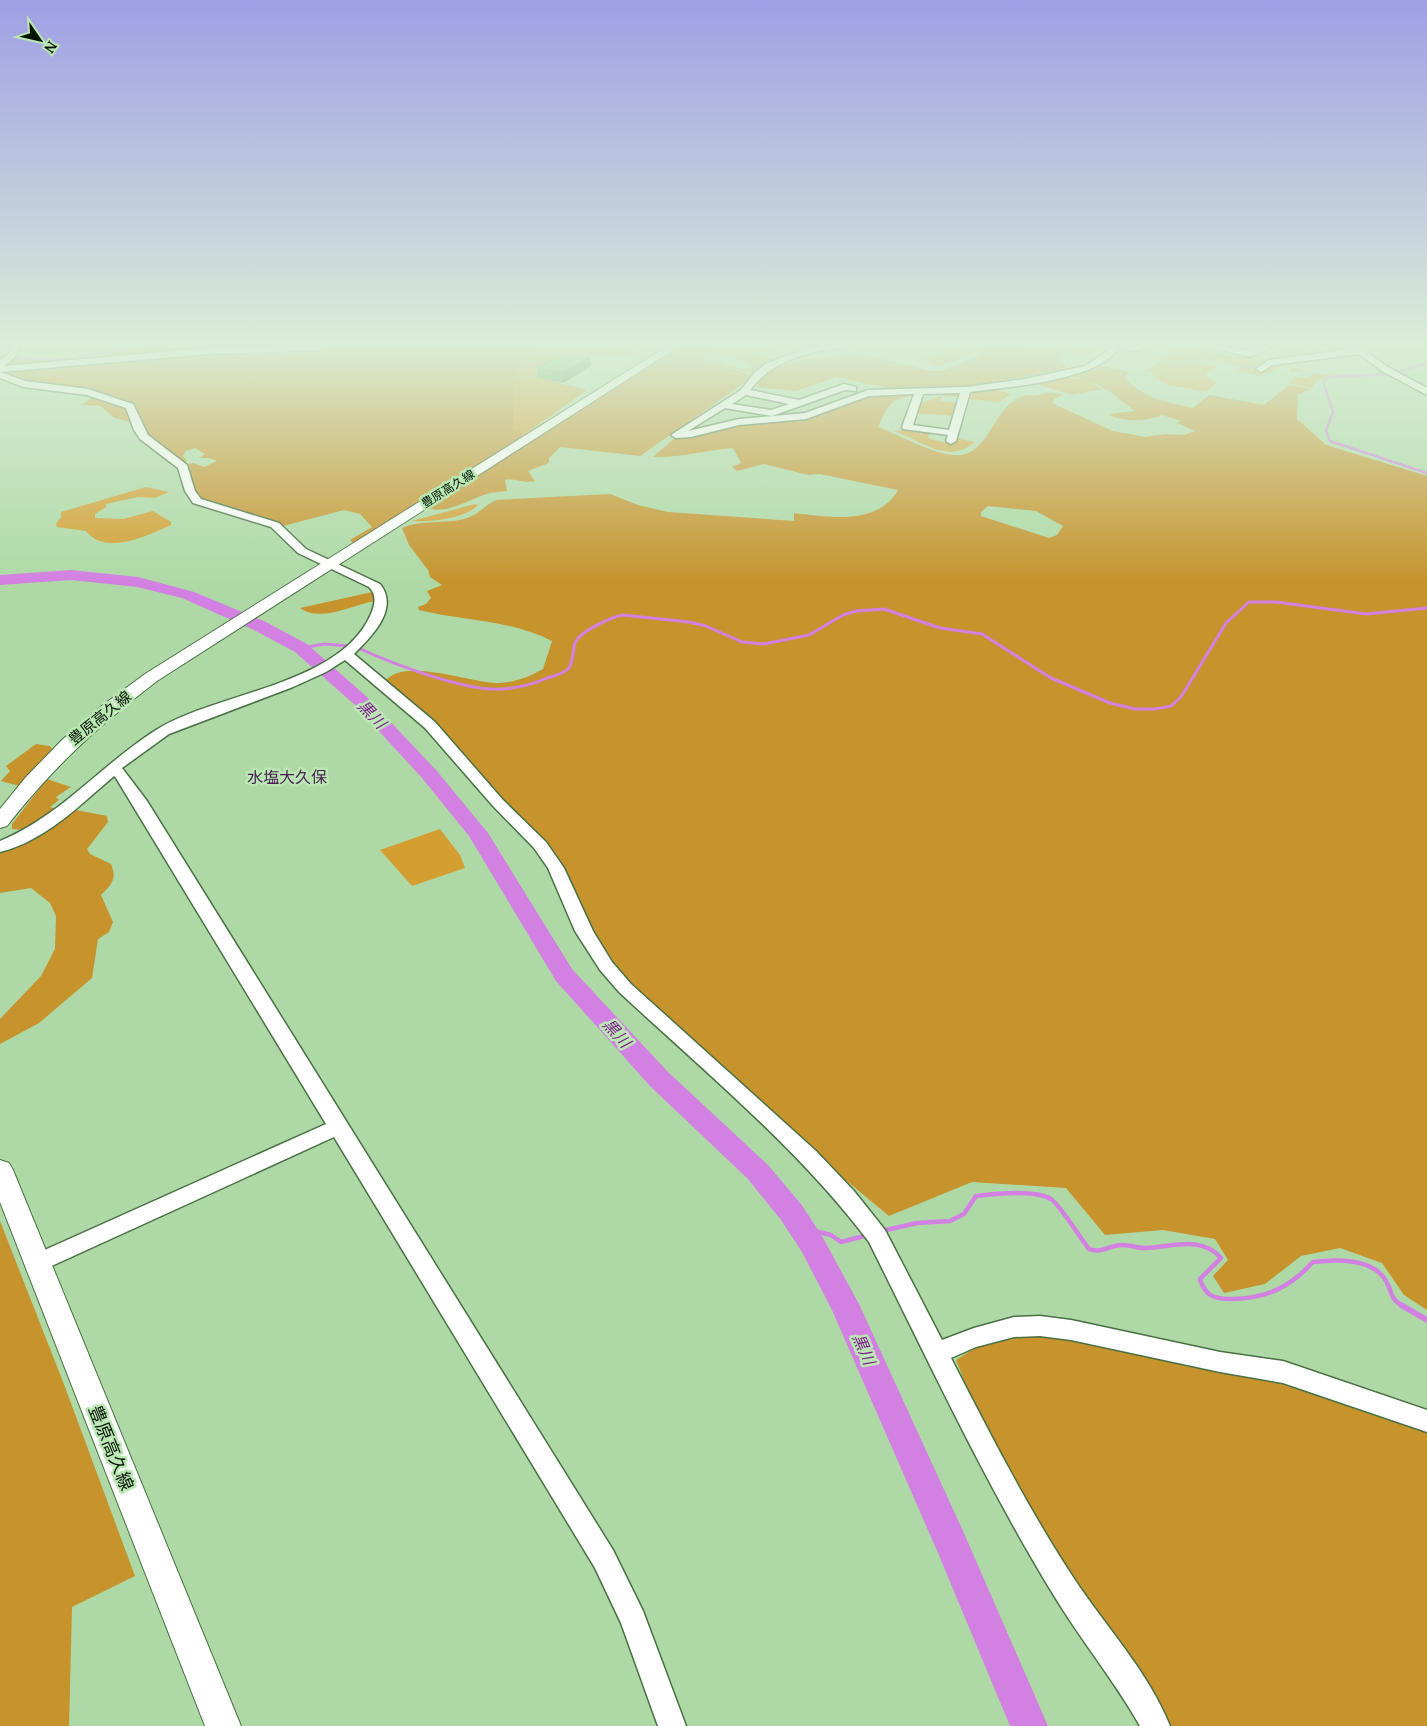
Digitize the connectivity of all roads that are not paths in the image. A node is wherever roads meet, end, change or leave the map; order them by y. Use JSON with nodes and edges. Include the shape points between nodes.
{"nodes":[{"id":1,"x":137,"y":423,"type":"edge"},
{"id":2,"x":554,"y":423,"type":"edge"},
{"id":3,"x":695,"y":423,"type":"edge"},
{"id":4,"x":737,"y":423,"type":"edge"},
{"id":5,"x":909,"y":423,"type":"edge"},
{"id":6,"x":956,"y":423,"type":"edge"},
{"id":7,"x":330,"y":564,"type":"junction"},
{"id":8,"x":350,"y":652,"type":"junction"},
{"id":9,"x":114,"y":769,"type":"junction"},
{"id":10,"x":0,"y":822,"type":"edge"},
{"id":11,"x":0,"y":847,"type":"edge"},
{"id":12,"x":338,"y":1127,"type":"junction"},
{"id":13,"x":0,"y":1170,"type":"edge"},
{"id":14,"x":37,"y":1263,"type":"junction"},
{"id":15,"x":936,"y":1353,"type":"junction"},
{"id":16,"x":1427,"y":1421,"type":"edge"},
{"id":17,"x":223,"y":1726,"type":"edge"},
{"id":18,"x":672,"y":1726,"type":"edge"},
{"id":19,"x":1156,"y":1726,"type":"edge"}],
"edges":[{"from":1,"to":7,"type":"street","via":[[144,437],[183,467],[190,491],[197,501],[275,525],[294,545]]},
{"from":2,"to":7,"type":"main road","name":"豊原高久線"},
{"from":3,"to":4,"type":"street","via":[[676,434],[691,434]]},
{"from":5,"to":6,"type":"street","via":[[907,427],[952,437]]},
{"from":7,"to":8,"type":"street","via":[[373,584],[380,590],[382,598],[376,623]]},
{"from":7,"to":10,"type":"main road","name":"豊原高久線","via":[[218,634],[93,721],[51,759]]},
{"from":8,"to":9,"type":"street","via":[[299,679],[164,731]]},
{"from":8,"to":15,"type":"street","via":[[430,725],[498,803],[540,845],[556,868],[584,931],[606,966],[625,988],[762,1112],[847,1197],[877,1236]]},
{"from":9,"to":11,"type":"street","via":[[46,822]]},
{"from":9,"to":12,"type":"street","via":[[122,775],[139,801]]},
{"from":12,"to":14,"type":"street"},
{"from":12,"to":18,"type":"street","via":[[623,1592]]},
{"from":13,"to":14,"type":"main road","name":"豊原高久線"},
{"from":14,"to":17,"type":"main road","name":"豊原高久線"},
{"from":15,"to":16,"type":"street","via":[[1014,1327],[1071,1330],[1283,1372]]},
{"from":15,"to":19,"type":"street","via":[[1024,1520],[1063,1586],[1134,1688]]}]}
